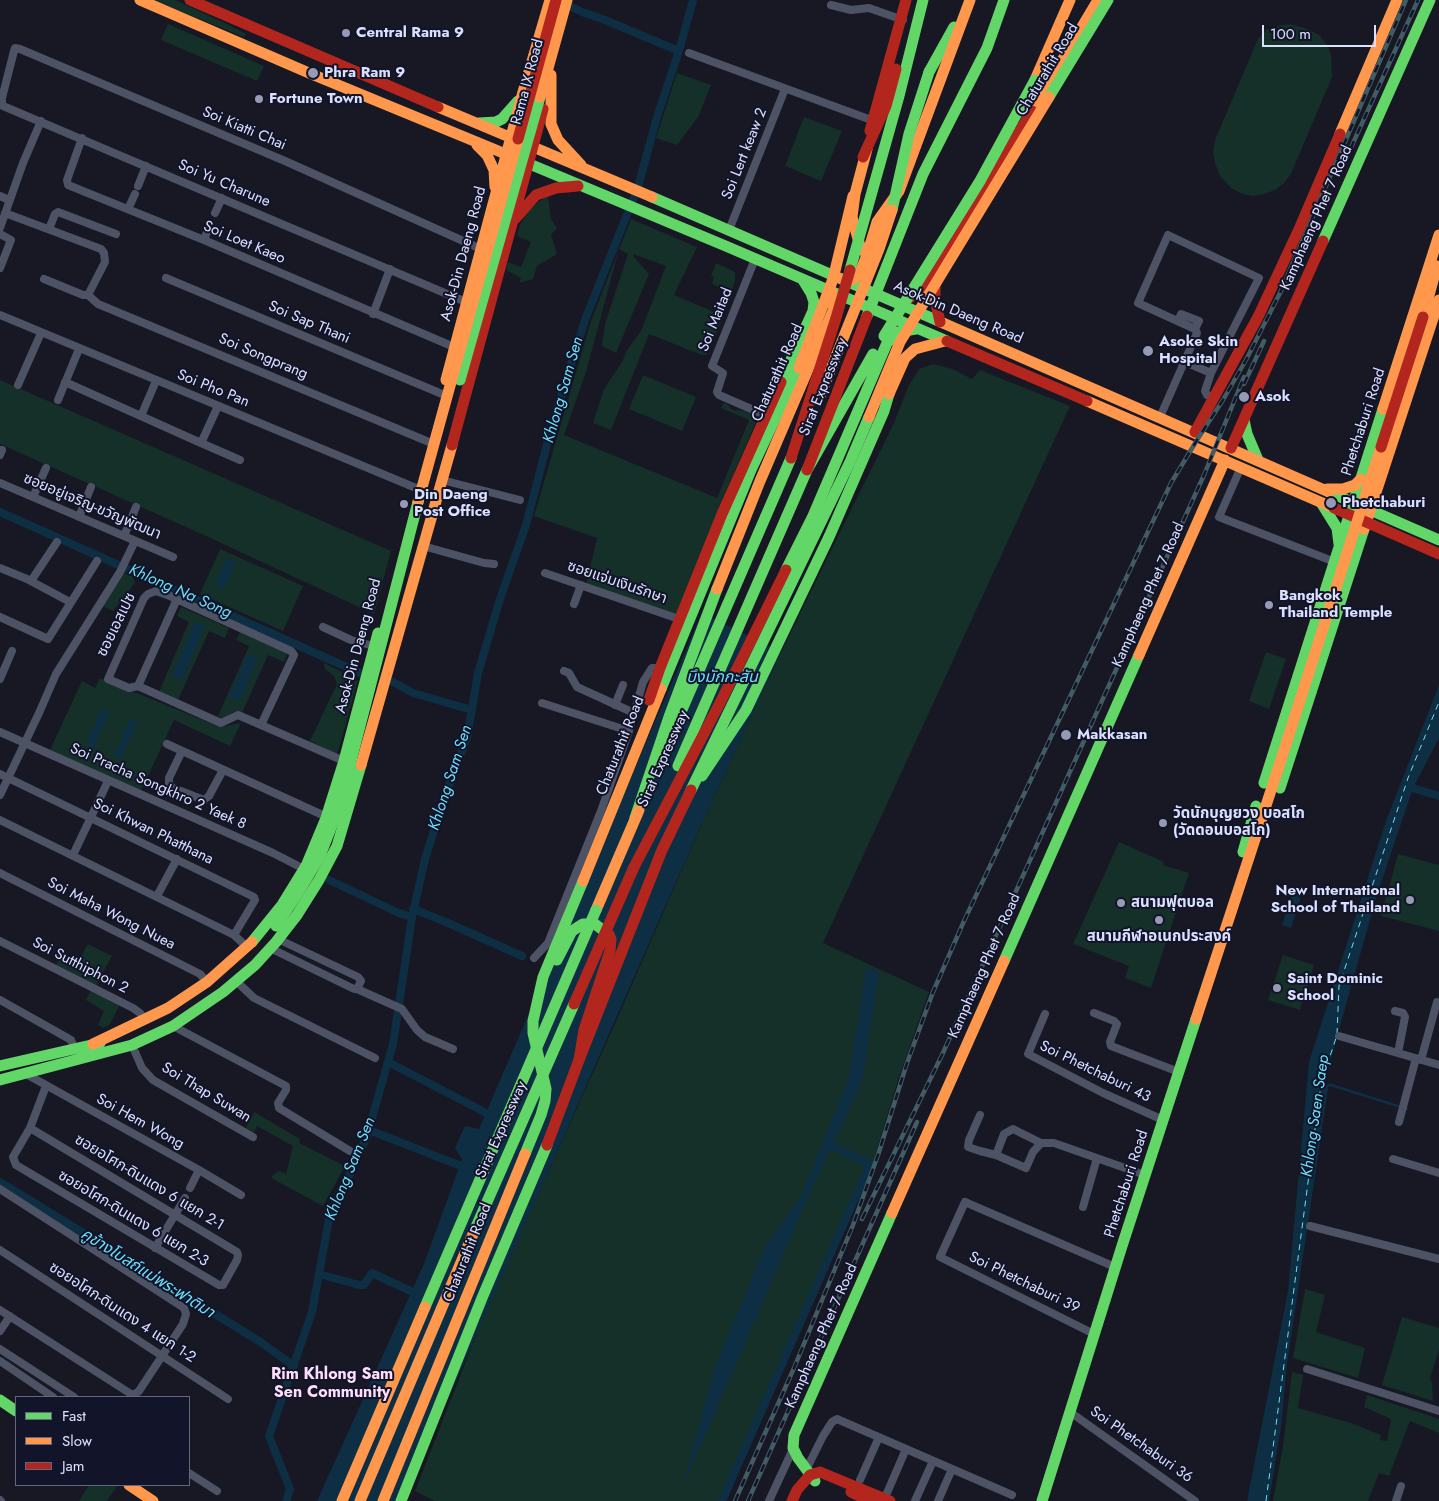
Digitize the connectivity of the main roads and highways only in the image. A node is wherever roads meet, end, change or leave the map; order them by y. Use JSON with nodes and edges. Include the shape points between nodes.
{"nodes":[{"id":1,"x":140,"y":0,"type":"edge"},
{"id":2,"x":190,"y":0,"type":"edge"},
{"id":3,"x":556,"y":0,"type":"edge"},
{"id":4,"x":567,"y":0,"type":"edge"},
{"id":5,"x":572,"y":0,"type":"edge"},
{"id":6,"x":907,"y":0,"type":"edge"},
{"id":7,"x":918,"y":0,"type":"edge"},
{"id":8,"x":922,"y":0,"type":"edge"},
{"id":9,"x":970,"y":0,"type":"edge"},
{"id":10,"x":1004,"y":0,"type":"edge"},
{"id":11,"x":1070,"y":0,"type":"edge"},
{"id":12,"x":1098,"y":0,"type":"edge"},
{"id":13,"x":1108,"y":0,"type":"edge"},
{"id":14,"x":1397,"y":0,"type":"edge"},
{"id":15,"x":1430,"y":0,"type":"edge"},
{"id":16,"x":548,"y":4,"type":"edge"},
{"id":17,"x":315,"y":55,"type":"junction"},
{"id":18,"x":309,"y":73,"type":"junction"},
{"id":19,"x":552,"y":75,"type":"junction"},
{"id":20,"x":523,"y":92,"type":"junction"},
{"id":21,"x":474,"y":123,"type":"junction"},
{"id":22,"x":467,"y":138,"type":"junction"},
{"id":23,"x":512,"y":138,"type":"junction"},
{"id":24,"x":533,"y":146,"type":"junction"},
{"id":25,"x":507,"y":156,"type":"junction"},
{"id":26,"x":863,"y":157,"type":"junction"},
{"id":27,"x":582,"y":167,"type":"junction"},
{"id":28,"x":519,"y":168,"type":"junction"},
{"id":29,"x":580,"y":186,"type":"junction"},
{"id":30,"x":493,"y":207,"type":"junction"},
{"id":31,"x":513,"y":222,"type":"junction"},
{"id":32,"x":1439,"y":235,"type":"edge"},
{"id":33,"x":866,"y":255,"type":"junction"},
{"id":34,"x":1439,"y":259,"type":"edge"},
{"id":35,"x":936,"y":270,"type":"junction"},
{"id":36,"x":842,"y":279,"type":"junction"},
{"id":37,"x":803,"y":280,"type":"junction"},
{"id":38,"x":832,"y":292,"type":"junction"},
{"id":39,"x":1439,"y":300,"type":"edge"},
{"id":40,"x":901,"y":305,"type":"junction"},
{"id":41,"x":940,"y":322,"type":"junction"},
{"id":42,"x":460,"y":328,"type":"junction"},
{"id":43,"x":916,"y":329,"type":"junction"},
{"id":44,"x":481,"y":335,"type":"junction"},
{"id":45,"x":945,"y":341,"type":"junction"},
{"id":46,"x":446,"y":377,"type":"junction"},
{"id":47,"x":468,"y":384,"type":"junction"},
{"id":48,"x":1244,"y":420,"type":"junction"},
{"id":49,"x":1379,"y":423,"type":"junction"},
{"id":50,"x":1398,"y":428,"type":"junction"},
{"id":51,"x":1195,"y":432,"type":"junction"},
{"id":52,"x":1232,"y":448,"type":"junction"},
{"id":53,"x":790,"y":458,"type":"junction"},
{"id":54,"x":1225,"y":460,"type":"junction"},
{"id":55,"x":1258,"y":460,"type":"junction"},
{"id":56,"x":807,"y":470,"type":"junction"},
{"id":57,"x":1362,"y":479,"type":"junction"},
{"id":58,"x":1380,"y":484,"type":"junction"},
{"id":59,"x":1316,"y":486,"type":"junction"},
{"id":60,"x":1321,"y":502,"type":"junction"},
{"id":61,"x":1354,"y":503,"type":"junction"},
{"id":62,"x":1371,"y":510,"type":"junction"},
{"id":63,"x":1349,"y":516,"type":"junction"},
{"id":64,"x":1396,"y":521,"type":"junction"},
{"id":65,"x":1367,"y":522,"type":"junction"},
{"id":66,"x":1389,"y":532,"type":"junction"},
{"id":67,"x":1439,"y":540,"type":"edge"},
{"id":68,"x":1339,"y":546,"type":"junction"},
{"id":69,"x":1356,"y":553,"type":"junction"},
{"id":70,"x":1439,"y":554,"type":"edge"},
{"id":71,"x":1324,"y":593,"type":"junction"},
{"id":72,"x":1341,"y":600,"type":"junction"},
{"id":73,"x":376,"y":714,"type":"junction"},
{"id":74,"x":634,"y":752,"type":"junction"},
{"id":75,"x":692,"y":791,"type":"junction"},
{"id":76,"x":635,"y":818,"type":"junction"},
{"id":77,"x":634,"y":867,"type":"junction"},
{"id":78,"x":1242,"y":877,"type":"junction"},
{"id":79,"x":540,"y":987,"type":"junction"},
{"id":80,"x":93,"y":1044,"type":"junction"},
{"id":81,"x":579,"y":1060,"type":"junction"},
{"id":82,"x":2,"y":1066,"type":"edge"},
{"id":83,"x":0,"y":1080,"type":"edge"},
{"id":84,"x":0,"y":1400,"type":"edge"},
{"id":85,"x":15,"y":1410,"type":"edge"},
{"id":86,"x":810,"y":1475,"type":"junction"},
{"id":87,"x":368,"y":1484,"type":"junction"},
{"id":88,"x":130,"y":1486,"type":"edge"},
{"id":89,"x":888,"y":1497,"type":"edge"},
{"id":90,"x":146,"y":1499,"type":"edge"},
{"id":91,"x":1044,"y":1499,"type":"edge"},
{"id":92,"x":342,"y":1501,"type":"edge"},
{"id":93,"x":360,"y":1501,"type":"edge"},
{"id":94,"x":364,"y":1501,"type":"edge"},
{"id":95,"x":383,"y":1501,"type":"edge"},
{"id":96,"x":401,"y":1501,"type":"edge"},
{"id":97,"x":792,"y":1501,"type":"edge"},
{"id":98,"x":800,"y":1501,"type":"edge"},
{"id":99,"x":870,"y":1501,"type":"edge"}],
"edges":[{"from":1,"to":18,"type":"main road"},
{"from":2,"to":17,"type":"main road"},
{"from":3,"to":28,"type":"main road","name":"Rama IX Road","bridge":true},
{"from":4,"to":28,"type":"main road","name":"Rama IX Road","bridge":true},
{"from":5,"to":19,"type":"main road","name":"Rama IX Road"},
{"from":6,"to":26,"type":"main road","name":"Chaturathit Road","bridge":true},
{"from":6,"to":33,"type":"main road","name":"Chaturathit Road","via":[[855,194],[852,217],[860,246]]},
{"from":7,"to":26,"type":"main road","bridge":true,"via":[[886,106]]},
{"from":8,"to":53,"type":"main road","bridge":true,"via":[[899,96],[836,318]]},
{"from":9,"to":33,"type":"main road","via":[[900,191],[877,222]]},
{"from":9,"to":53,"type":"main road","name":"Sirat Expressway","bridge":true,"via":[[928,72],[879,249],[831,371]]},
{"from":10,"to":56,"type":"main road","name":"Sirat Expressway","bridge":true,"via":[[987,48],[923,174]]},
{"from":11,"to":56,"type":"main road","bridge":true,"via":[[1035,80],[980,181],[896,314]]},
{"from":12,"to":35,"type":"main road","name":"Chaturathit Road"},
{"from":13,"to":75,"type":"main road","name":"Chaturathit Road","bridge":true,"via":[[900,342],[850,462]]},
{"from":14,"to":51,"type":"main road","name":"Kamphaeng Phet 7 Road","via":[[1258,317]]},
{"from":15,"to":48,"type":"main road","name":"Kamphaeng Phet 7 Road"},
{"from":16,"to":20,"type":"main road","name":"Rama IX Road"},
{"from":17,"to":18,"type":"main road","via":[[318,61]]},
{"from":17,"to":21,"type":"main road"},
{"from":18,"to":22,"type":"main road"},
{"from":19,"to":24,"type":"main road","name":"Rama IX Road"},
{"from":19,"to":27,"type":"main road","via":[[551,124],[558,140]]},
{"from":20,"to":21,"type":"main road","via":[[504,118],[496,122]]},
{"from":20,"to":23,"type":"main road","name":"Rama IX Road"},
{"from":21,"to":23,"type":"main road"},
{"from":22,"to":25,"type":"main road"},
{"from":22,"to":30,"type":"main road","via":[[479,146],[494,170]]},
{"from":23,"to":24,"type":"main road","name":"Asok-Din Daeng Road"},
{"from":23,"to":25,"type":"main road","name":"Asok-Din Daeng Road"},
{"from":24,"to":27,"type":"main road","name":"Asok-Din Daeng Road"},
{"from":24,"to":28,"type":"main road","name":"Asok-Din Daeng Road"},
{"from":25,"to":28,"type":"main road","name":"Asok-Din Daeng Road"},
{"from":25,"to":30,"type":"main road","name":"Asok-Din Daeng Road"},
{"from":26,"to":74,"type":"main road","name":"Chaturathit Road","bridge":true,"via":[[829,291]]},
{"from":27,"to":36,"type":"main road","name":"Asok-Din Daeng Road"},
{"from":28,"to":29,"type":"main road","name":"Asok-Din Daeng Road"},
{"from":28,"to":31,"type":"main road","name":"Asok-Din Daeng Road"},
{"from":28,"to":73,"type":"main road","name":"Asok-Din Daeng Road","bridge":true,"via":[[408,573]]},
{"from":28,"to":80,"type":"main road","name":"Asok-Din Daeng Road","bridge":true,"via":[[416,511],[339,807],[320,856],[276,926],[219,984],[148,1025],[124,1036]]},
{"from":29,"to":31,"type":"main road","via":[[556,188],[536,195]]},
{"from":29,"to":37,"type":"main road","name":"Asok-Din Daeng Road"},
{"from":30,"to":42,"type":"main road","name":"Asok-Din Daeng Road"},
{"from":31,"to":44,"type":"main road","name":"Asok-Din Daeng Road"},
{"from":32,"to":49,"type":"main road","name":"Phetchaburi Road"},
{"from":33,"to":36,"type":"main road","via":[[859,275],[851,280]]},
{"from":34,"to":78,"type":"main road","name":"Phetchaburi Road","bridge":true,"via":[[1423,318]]},
{"from":35,"to":40,"type":"main road","name":"Chaturathit Road","via":[[923,289]]},
{"from":35,"to":41,"type":"main road","name":"Chaturathit Road","via":[[935,299]]},
{"from":36,"to":40,"type":"main road","name":"Asok-Din Daeng Road"},
{"from":37,"to":38,"type":"main road","name":"Asok-Din Daeng Road"},
{"from":37,"to":74,"type":"main road","via":[[814,302],[813,311],[765,415],[679,619],[653,685]]},
{"from":38,"to":43,"type":"main road","name":"Asok-Din Daeng Road"},
{"from":38,"to":76,"type":"main road","via":[[833,311],[760,480],[706,617]]},
{"from":39,"to":50,"type":"main road","name":"Phetchaburi Road"},
{"from":40,"to":41,"type":"main road","name":"Asok-Din Daeng Road"},
{"from":41,"to":51,"type":"main road","name":"Asok-Din Daeng Road"},
{"from":42,"to":44,"type":"main road"},
{"from":42,"to":46,"type":"main road","name":"Asok-Din Daeng Road"},
{"from":43,"to":45,"type":"main road","name":"Asok-Din Daeng Road"},
{"from":43,"to":77,"type":"main road","via":[[898,332],[887,343],[813,516]]},
{"from":44,"to":47,"type":"main road","name":"Asok-Din Daeng Road"},
{"from":45,"to":54,"type":"main road","name":"Asok-Din Daeng Road"},
{"from":45,"to":75,"type":"main road","bridge":true,"via":[[915,349],[905,358],[829,538],[746,710]]},
{"from":46,"to":47,"type":"main road"},
{"from":46,"to":80,"type":"main road","name":"Asok-Din Daeng Road","via":[[344,761],[327,817],[304,869],[265,927],[207,982],[168,1008]]},
{"from":47,"to":73,"type":"main road","name":"Asok-Din Daeng Road"},
{"from":48,"to":52,"type":"main road","name":"Kamphaeng Phet 7 Road"},
{"from":48,"to":55,"type":"main road"},
{"from":49,"to":50,"type":"main road","via":[[1384,432],[1392,433]]},
{"from":49,"to":57,"type":"main road","name":"Phetchaburi Road"},
{"from":50,"to":58,"type":"main road","name":"Phetchaburi Road"},
{"from":51,"to":52,"type":"main road","name":"Asok-Din Daeng Road"},
{"from":52,"to":55,"type":"main road","name":"Asok-Din Daeng Road"},
{"from":53,"to":76,"type":"main road","name":"Sirat Expressway"},
{"from":54,"to":60,"type":"main road","name":"Asok-Din Daeng Road"},
{"from":54,"to":86,"type":"main road","name":"Kamphaeng Phet 7 Road","via":[[794,1435],[794,1449]]},
{"from":55,"to":59,"type":"main road","name":"Asok-Din Daeng Road"},
{"from":56,"to":77,"type":"main road","name":"Sirat Expressway"},
{"from":57,"to":59,"type":"main road","via":[[1344,489],[1329,490]]},
{"from":57,"to":61,"type":"main road","name":"Phetchaburi Road"},
{"from":58,"to":62,"type":"main road","name":"Phetchaburi Road"},
{"from":58,"to":64,"type":"main road","via":[[1386,510]]},
{"from":59,"to":61,"type":"main road","name":"Asok-Din Daeng Road"},
{"from":60,"to":63,"type":"main road","name":"Asok-Din Daeng Road"},
{"from":60,"to":68,"type":"main road","via":[[1337,528]]},
{"from":61,"to":62,"type":"main road","name":"Asok-Din Daeng Road"},
{"from":61,"to":63,"type":"main road","name":"Phetchaburi Road"},
{"from":62,"to":64,"type":"main road","name":"Asok-Din Daeng Road"},
{"from":62,"to":65,"type":"main road","name":"Phetchaburi Road"},
{"from":63,"to":65,"type":"main road","name":"Asok-Din Daeng Road"},
{"from":63,"to":68,"type":"main road","name":"Phetchaburi Road"},
{"from":64,"to":67,"type":"main road","name":"Asok-Din Daeng Road"},
{"from":65,"to":66,"type":"main road","name":"Asok-Din Daeng Road"},
{"from":65,"to":69,"type":"main road","name":"Phetchaburi Road"},
{"from":66,"to":69,"type":"main road","via":[[1368,536]]},
{"from":66,"to":70,"type":"main road","name":"Asok-Din Daeng Road"},
{"from":68,"to":71,"type":"main road","name":"Phetchaburi Road"},
{"from":69,"to":72,"type":"main road","name":"Phetchaburi Road"},
{"from":71,"to":72,"type":"main road","via":[[1337,590]]},
{"from":71,"to":78,"type":"main road","name":"Phetchaburi Road","via":[[1246,834]]},
{"from":72,"to":78,"type":"main road","name":"Phetchaburi Road","via":[[1266,831],[1258,853]]},
{"from":73,"to":83,"type":"main road","name":"Asok-Din Daeng Road","via":[[337,846],[297,915],[255,965],[223,992],[173,1026],[132,1045]]},
{"from":74,"to":79,"type":"main road","name":"Chaturathit Road"},
{"from":75,"to":81,"type":"main road","name":"Chaturathit Road","bridge":true,"via":[[662,850]]},
{"from":76,"to":92,"type":"main road","name":"Sirat Expressway","bridge":true},
{"from":77,"to":87,"type":"main road","name":"Sirat Expressway","bridge":true},
{"from":78,"to":91,"type":"main road","name":"Phetchaburi Road"},
{"from":79,"to":81,"type":"main road","bridge":true,"via":[[577,927],[589,922],[608,933],[610,951],[584,1030]]},
{"from":79,"to":95,"type":"main road","name":"Chaturathit Road","bridge":true,"via":[[533,1032],[546,1089],[545,1102]]},
{"from":80,"to":82,"type":"main road","name":"Asok-Din Daeng Road"},
{"from":81,"to":96,"type":"main road","name":"Chaturathit Road","via":[[558,1121],[482,1298]]},
{"from":84,"to":85,"type":"main road"},
{"from":86,"to":89,"type":"main road","via":[[820,1472]]},
{"from":86,"to":97,"type":"main road"},
{"from":86,"to":98,"type":"main road"},
{"from":86,"to":99,"type":"main road"},
{"from":87,"to":93,"type":"main road","name":"Sirat Expressway"},
{"from":87,"to":94,"type":"main road"},
{"from":88,"to":90,"type":"main road"}]}
